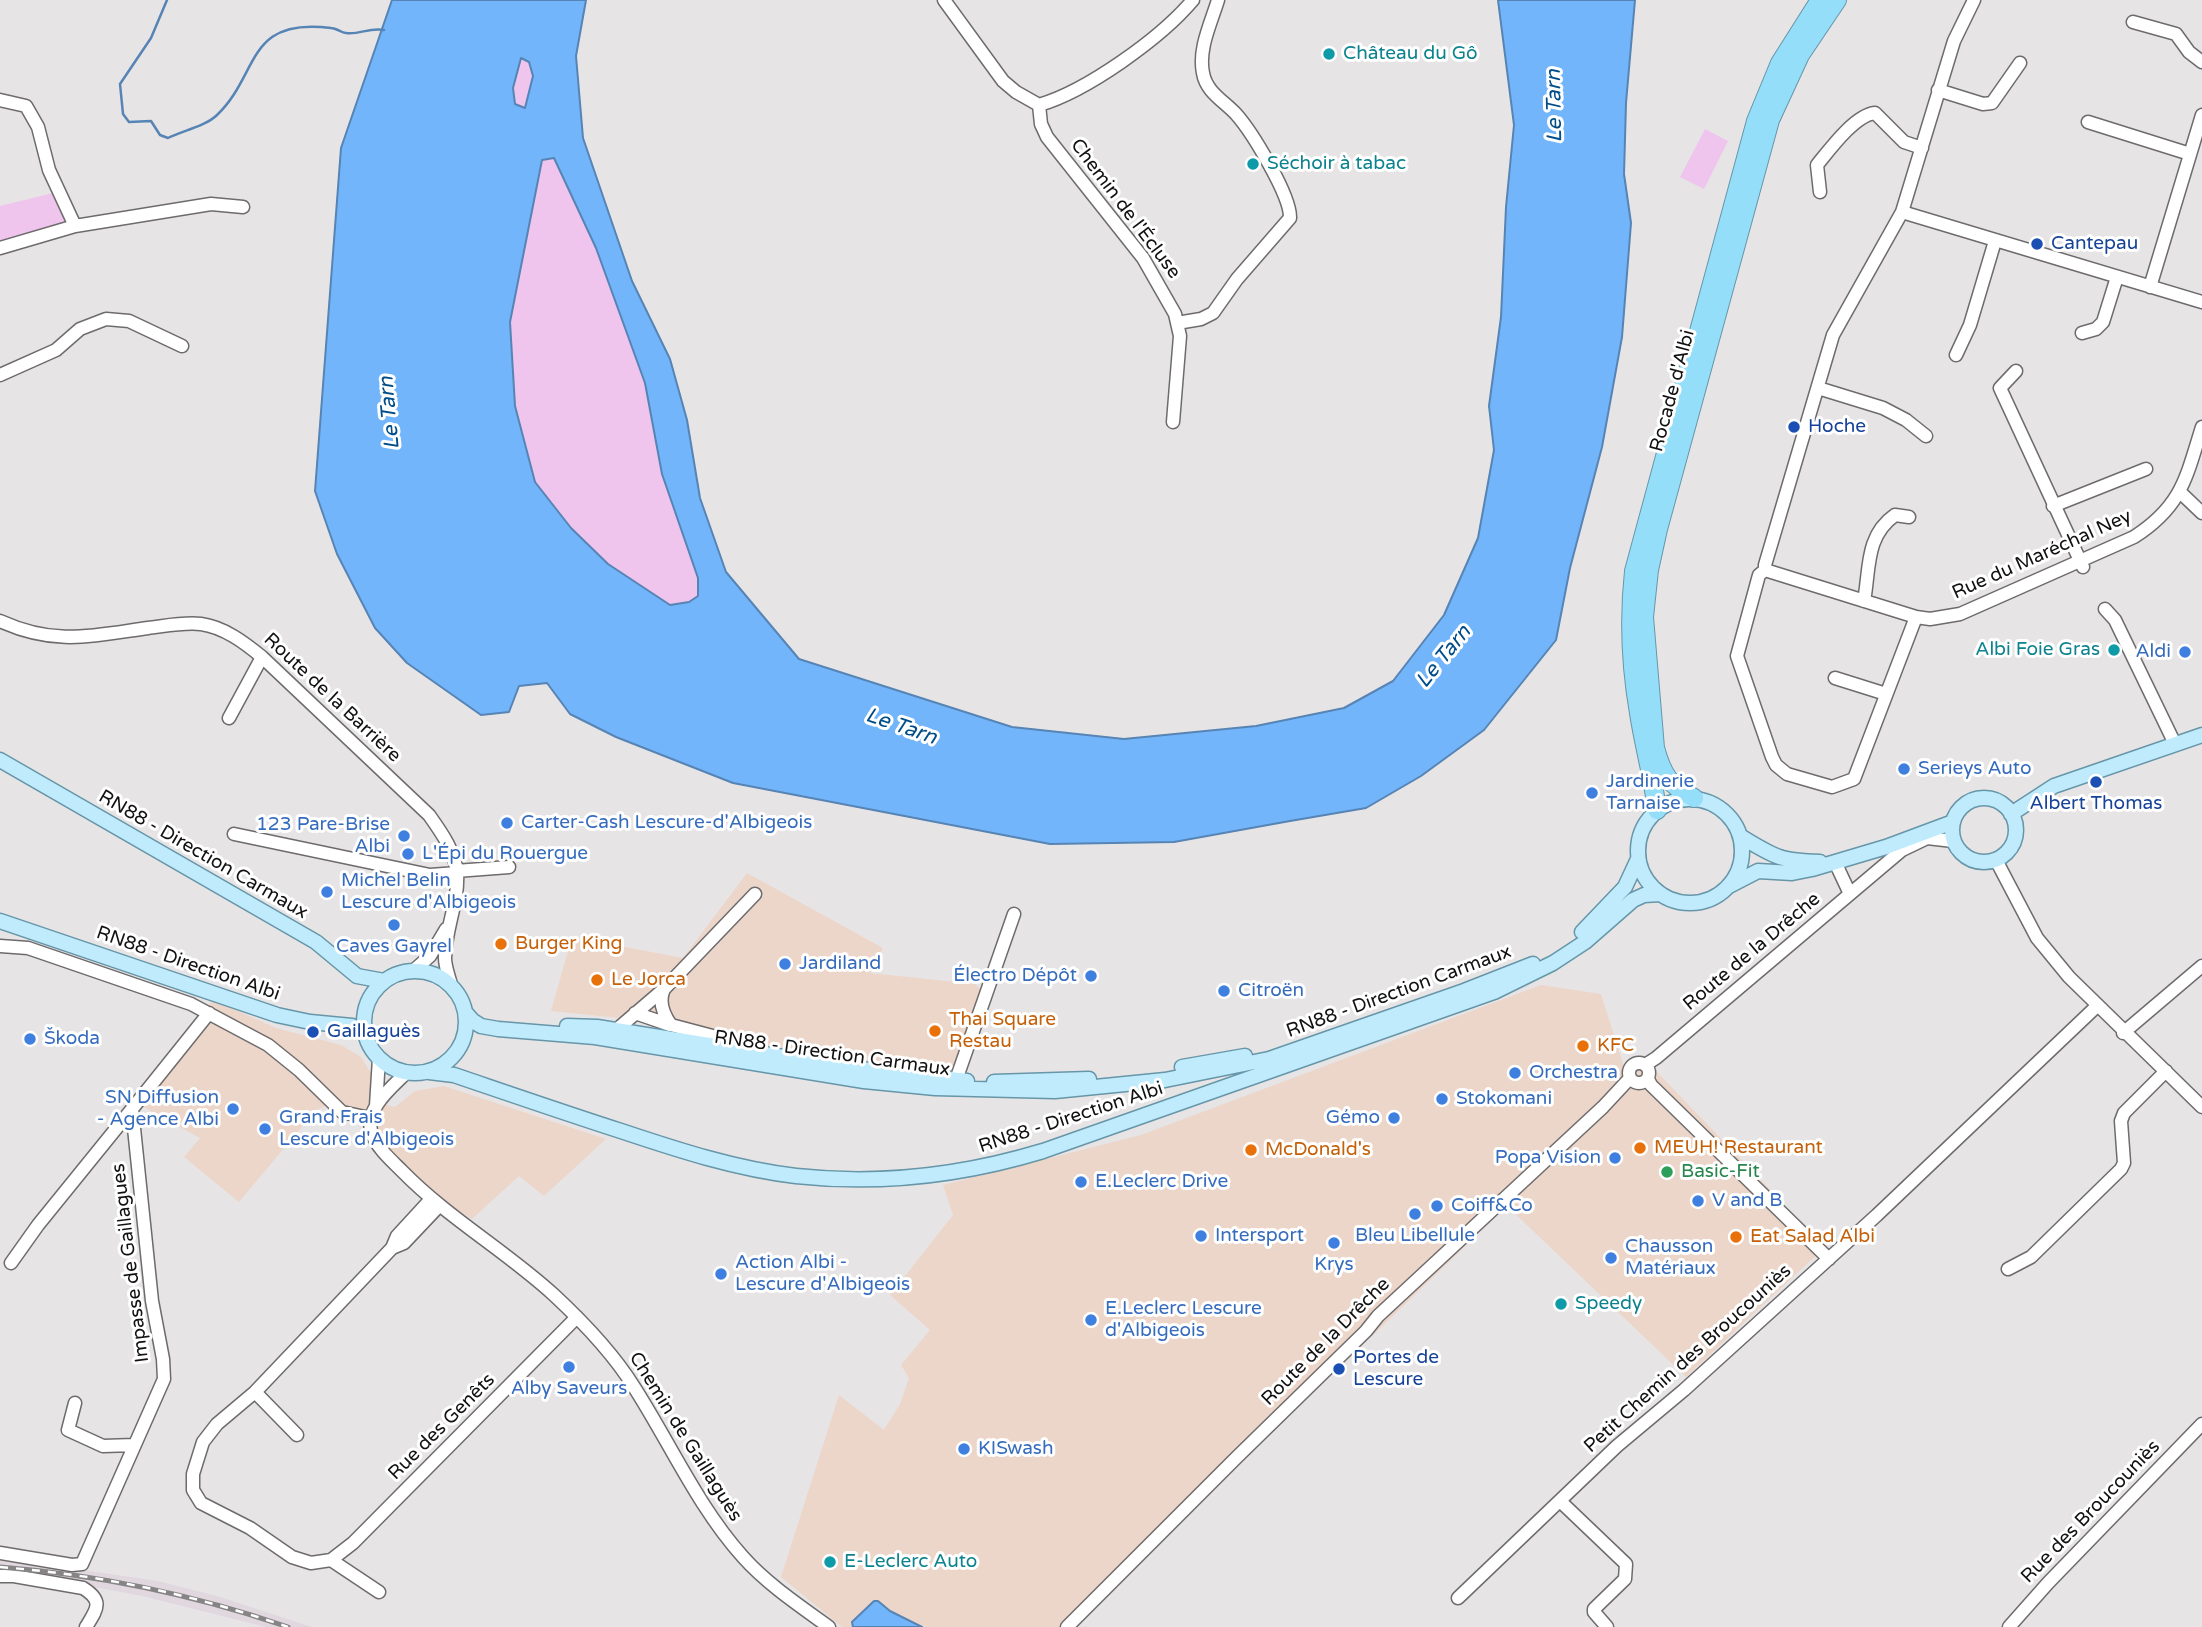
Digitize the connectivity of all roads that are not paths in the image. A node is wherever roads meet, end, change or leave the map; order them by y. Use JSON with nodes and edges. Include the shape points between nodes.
{"nodes":[{"id":1,"x":944,"y":0,"type":"edge"},
{"id":2,"x":1193,"y":0,"type":"edge"},
{"id":3,"x":1218,"y":0,"type":"edge"},
{"id":4,"x":1820,"y":0,"type":"edge"},
{"id":5,"x":1837,"y":0,"type":"edge"},
{"id":6,"x":1974,"y":0,"type":"edge"},
{"id":7,"x":2133,"y":22,"type":"dead end"},
{"id":8,"x":2202,"y":62,"type":"edge"},
{"id":9,"x":2020,"y":63,"type":"dead end"},
{"id":10,"x":1938,"y":90,"type":"junction"},
{"id":11,"x":0,"y":100,"type":"edge"},
{"id":12,"x":1039,"y":105,"type":"junction"},
{"id":13,"x":2202,"y":115,"type":"edge"},
{"id":14,"x":2088,"y":122,"type":"dead end"},
{"id":15,"x":1922,"y":148,"type":"junction"},
{"id":16,"x":2190,"y":155,"type":"junction"},
{"id":17,"x":1820,"y":192,"type":"dead end"},
{"id":18,"x":243,"y":207,"type":"dead end"},
{"id":19,"x":1902,"y":212,"type":"junction"},
{"id":20,"x":75,"y":226,"type":"junction"},
{"id":21,"x":1995,"y":241,"type":"junction"},
{"id":22,"x":0,"y":248,"type":"edge"},
{"id":23,"x":2117,"y":277,"type":"junction"},
{"id":24,"x":2150,"y":287,"type":"junction"},
{"id":25,"x":2202,"y":302,"type":"edge"},
{"id":26,"x":1177,"y":323,"type":"junction"},
{"id":27,"x":2082,"y":332,"type":"dead end"},
{"id":28,"x":181,"y":346,"type":"dead end"},
{"id":29,"x":1956,"y":355,"type":"dead end"},
{"id":30,"x":2016,"y":371,"type":"dead end"},
{"id":31,"x":0,"y":374,"type":"edge"},
{"id":32,"x":1818,"y":388,"type":"junction"},
{"id":33,"x":1173,"y":422,"type":"dead end"},
{"id":34,"x":2202,"y":428,"type":"edge"},
{"id":35,"x":1926,"y":436,"type":"dead end"},
{"id":36,"x":2146,"y":470,"type":"dead end"},
{"id":37,"x":2181,"y":493,"type":"junction"},
{"id":38,"x":2053,"y":506,"type":"junction"},
{"id":39,"x":2202,"y":513,"type":"edge"},
{"id":40,"x":1909,"y":517,"type":"dead end"},
{"id":41,"x":2082,"y":564,"type":"junction"},
{"id":42,"x":1765,"y":570,"type":"junction"},
{"id":43,"x":1864,"y":601,"type":"junction"},
{"id":44,"x":2105,"y":609,"type":"dead end"},
{"id":45,"x":1916,"y":617,"type":"junction"},
{"id":46,"x":0,"y":621,"type":"edge"},
{"id":47,"x":262,"y":657,"type":"junction"},
{"id":48,"x":1835,"y":678,"type":"dead end"},
{"id":49,"x":1886,"y":694,"type":"junction"},
{"id":50,"x":229,"y":718,"type":"dead end"},
{"id":51,"x":2202,"y":735,"type":"edge"},
{"id":52,"x":2175,"y":744,"type":"junction"},
{"id":53,"x":0,"y":760,"type":"edge"},
{"id":54,"x":1695,"y":798,"type":"junction"},
{"id":55,"x":1657,"y":810,"type":"junction"},
{"id":56,"x":2011,"y":814,"type":"junction"},
{"id":57,"x":1953,"y":822,"type":"junction"},
{"id":58,"x":234,"y":834,"type":"dead end"},
{"id":59,"x":1740,"y":836,"type":"junction"},
{"id":60,"x":1953,"y":841,"type":"junction"},
{"id":61,"x":1638,"y":859,"type":"junction"},
{"id":62,"x":1996,"y":860,"type":"junction"},
{"id":63,"x":1835,"y":862,"type":"junction"},
{"id":64,"x":509,"y":867,"type":"dead end"},
{"id":65,"x":456,"y":872,"type":"junction"},
{"id":66,"x":1728,"y":887,"type":"junction"},
{"id":67,"x":755,"y":894,"type":"dead end"},
{"id":68,"x":1661,"y":894,"type":"junction"},
{"id":69,"x":1850,"y":894,"type":"junction"},
{"id":70,"x":1014,"y":914,"type":"dead end"},
{"id":71,"x":0,"y":921,"type":"edge"},
{"id":72,"x":448,"y":926,"type":"junction"},
{"id":73,"x":0,"y":946,"type":"edge"},
{"id":74,"x":2202,"y":966,"type":"edge"},
{"id":75,"x":413,"y":971,"type":"junction"},
{"id":76,"x":384,"y":981,"type":"junction"},
{"id":77,"x":451,"y":985,"type":"junction"},
{"id":78,"x":664,"y":989,"type":"junction"},
{"id":79,"x":2097,"y":1006,"type":"junction"},
{"id":80,"x":209,"y":1013,"type":"junction"},
{"id":81,"x":466,"y":1013,"type":"junction"},
{"id":82,"x":635,"y":1013,"type":"junction"},
{"id":83,"x":671,"y":1025,"type":"junction"},
{"id":84,"x":510,"y":1030,"type":"junction"},
{"id":85,"x":615,"y":1031,"type":"junction"},
{"id":86,"x":2123,"y":1032,"type":"junction"},
{"id":87,"x":365,"y":1033,"type":"junction"},
{"id":88,"x":1305,"y":1048,"type":"junction"},
{"id":89,"x":379,"y":1058,"type":"junction"},
{"id":90,"x":816,"y":1062,"type":"junction"},
{"id":91,"x":1645,"y":1065,"type":"junction"},
{"id":92,"x":2166,"y":1071,"type":"junction"},
{"id":93,"x":429,"y":1072,"type":"junction"},
{"id":94,"x":406,"y":1073,"type":"junction"},
{"id":95,"x":1648,"y":1079,"type":"junction"},
{"id":96,"x":956,"y":1080,"type":"junction"},
{"id":97,"x":1632,"y":1080,"type":"junction"},
{"id":98,"x":2202,"y":1107,"type":"edge"},
{"id":99,"x":132,"y":1109,"type":"junction"},
{"id":100,"x":374,"y":1111,"type":"junction"},
{"id":101,"x":435,"y":1203,"type":"junction"},
{"id":102,"x":1829,"y":1259,"type":"junction"},
{"id":103,"x":11,"y":1263,"type":"dead end"},
{"id":104,"x":2008,"y":1269,"type":"dead end"},
{"id":105,"x":576,"y":1317,"type":"junction"},
{"id":106,"x":255,"y":1392,"type":"junction"},
{"id":107,"x":75,"y":1403,"type":"dead end"},
{"id":108,"x":2202,"y":1424,"type":"edge"},
{"id":109,"x":297,"y":1435,"type":"dead end"},
{"id":110,"x":134,"y":1445,"type":"junction"},
{"id":111,"x":1560,"y":1501,"type":"junction"},
{"id":112,"x":0,"y":1553,"type":"edge"},
{"id":113,"x":331,"y":1560,"type":"junction"},
{"id":114,"x":0,"y":1576,"type":"edge"},
{"id":115,"x":379,"y":1592,"type":"dead end"},
{"id":116,"x":1458,"y":1598,"type":"dead end"},
{"id":117,"x":86,"y":1627,"type":"edge"},
{"id":118,"x":829,"y":1627,"type":"edge"},
{"id":119,"x":1067,"y":1627,"type":"edge"},
{"id":120,"x":1607,"y":1627,"type":"edge"},
{"id":121,"x":2010,"y":1627,"type":"edge"}],
"edges":[{"from":1,"to":12,"type":"street","via":[[1003,81]]},
{"from":2,"to":12,"type":"street","via":[[1155,38],[1086,83]]},
{"from":3,"to":26,"type":"street","via":[[1202,57],[1204,78],[1262,153],[1288,202],[1290,218],[1213,313]]},
{"from":4,"to":55,"type":"highway","name":"Rocade d'Albi","via":[[1780,63],[1756,121],[1634,571],[1632,636],[1638,709]]},
{"from":5,"to":54,"type":"highway","name":"Rocade d'Albi","via":[[1800,55],[1770,120],[1649,570],[1644,617],[1655,748],[1666,779]]},
{"from":6,"to":10,"type":"street"},
{"from":7,"to":8,"type":"street","via":[[2176,34]]},
{"from":9,"to":10,"type":"street","via":[[1992,103]]},
{"from":10,"to":15,"type":"street"},
{"from":11,"to":20,"type":"street","via":[[26,106]]},
{"from":12,"to":26,"type":"street","name":"Chemin de l'Écluse","via":[[1047,137],[1143,258]]},
{"from":13,"to":16,"type":"street"},
{"from":14,"to":16,"type":"street"},
{"from":15,"to":17,"type":"street","via":[[1904,142],[1875,113],[1867,114],[1817,165]]},
{"from":15,"to":19,"type":"street"},
{"from":16,"to":24,"type":"street"},
{"from":18,"to":20,"type":"street","via":[[211,204]]},
{"from":19,"to":21,"type":"street"},
{"from":19,"to":32,"type":"street","via":[[1833,335]]},
{"from":20,"to":22,"type":"street"},
{"from":21,"to":23,"type":"street"},
{"from":21,"to":29,"type":"street","via":[[1970,325]]},
{"from":23,"to":24,"type":"street"},
{"from":23,"to":27,"type":"street","via":[[2103,322]]},
{"from":24,"to":25,"type":"street"},
{"from":26,"to":33,"type":"street","name":"Chemin de l'Écluse"},
{"from":28,"to":31,"type":"street","via":[[129,321],[106,319],[80,329],[56,350]]},
{"from":30,"to":38,"type":"street","via":[[2000,388]]},
{"from":32,"to":35,"type":"street","via":[[1883,408]]},
{"from":32,"to":42,"type":"street"},
{"from":34,"to":37,"type":"street","name":"Rue du Maréchal Ney"},
{"from":36,"to":38,"type":"street"},
{"from":37,"to":39,"type":"street"},
{"from":37,"to":41,"type":"street","name":"Rue du Maréchal Ney","via":[[2148,528]]},
{"from":38,"to":41,"type":"street"},
{"from":40,"to":43,"type":"street","via":[[1895,515],[1874,539]]},
{"from":41,"to":45,"type":"street","name":"Rue du Maréchal Ney","via":[[1960,614]]},
{"from":42,"to":43,"type":"street","name":"Rue du Maréchal Ney"},
{"from":42,"to":49,"type":"street","via":[[1759,575],[1737,656],[1776,765],[1787,774],[1832,787],[1854,779]]},
{"from":43,"to":45,"type":"street","name":"Rue du Maréchal Ney"},
{"from":44,"to":52,"type":"street","via":[[2115,620]]},
{"from":45,"to":49,"type":"street"},
{"from":46,"to":47,"type":"street","name":"Route de la Barrière","via":[[47,637],[80,638],[201,624],[241,640]]},
{"from":47,"to":50,"type":"street"},
{"from":47,"to":65,"type":"street","name":"Route de la Barrière","via":[[429,815],[444,837]]},
{"from":48,"to":49,"type":"street"},
{"from":51,"to":52,"type":"main road"},
{"from":52,"to":56,"type":"main road","via":[[2054,786]]},
{"from":53,"to":76,"type":"main road","name":"RN88 - Direction Carmaux","via":[[316,942],[357,976]]},
{"from":54,"to":55,"type":"main road"},
{"from":54,"to":59,"type":"main road","via":[[1723,810]]},
{"from":55,"to":61,"type":"main road","via":[[1640,835]]},
{"from":56,"to":57,"type":"main road","via":[[1995,801],[1974,800]]},
{"from":56,"to":62,"type":"main road","via":[[2015,837],[2008,851]]},
{"from":57,"to":60,"type":"main road"},
{"from":57,"to":63,"type":"main road"},
{"from":58,"to":65,"type":"street","via":[[430,875]]},
{"from":59,"to":63,"type":"main road","via":[[1788,861]]},
{"from":59,"to":66,"type":"main road","via":[[1741,863]]},
{"from":60,"to":62,"type":"main road","via":[[1974,860]]},
{"from":60,"to":69,"type":"street","name":"Route de la Drêche","via":[[1927,838],[1902,850]]},
{"from":61,"to":68,"type":"main road","via":[[1650,885]]},
{"from":61,"to":88,"type":"main road","name":"RN88 - Direction Carmaux","via":[[1625,887],[1602,914],[1546,958]]},
{"from":62,"to":79,"type":"street","via":[[2037,938]]},
{"from":63,"to":66,"type":"main road","via":[[1792,873],[1758,871]]},
{"from":63,"to":69,"type":"street","name":"Route de la Drêche"},
{"from":64,"to":65,"type":"street"},
{"from":65,"to":72,"type":"street","name":"Route de la Barrière"},
{"from":66,"to":68,"type":"main road","via":[[1703,901],[1681,902]]},
{"from":67,"to":78,"type":"street"},
{"from":68,"to":93,"type":"main road","name":"RN88 - Direction Albi","via":[[1633,900],[1585,942],[1494,992],[1023,1157],[974,1169],[867,1180],[794,1176],[741,1167],[454,1075]]},
{"from":69,"to":91,"type":"street","name":"Route de la Drêche"},
{"from":70,"to":96,"type":"street"},
{"from":71,"to":87,"type":"main road","name":"RN88 - Direction Albi","via":[[277,1015]]},
{"from":72,"to":75,"type":"street","name":"Route de la Barrière","via":[[430,956]]},
{"from":72,"to":77,"type":"street","name":"Route de la Barrière","via":[[445,961]]},
{"from":73,"to":80,"type":"street","via":[[28,948]]},
{"from":74,"to":86,"type":"street"},
{"from":75,"to":76,"type":"main road"},
{"from":75,"to":77,"type":"main road","via":[[433,974]]},
{"from":76,"to":87,"type":"main road","via":[[371,995]]},
{"from":77,"to":81,"type":"main road"},
{"from":78,"to":82,"type":"street"},
{"from":78,"to":83,"type":"street","via":[[663,1015]]},
{"from":79,"to":86,"type":"street"},
{"from":79,"to":102,"type":"street","name":"Petit Chemin des Broucouniès"},
{"from":80,"to":99,"type":"street","name":"Impasse de Gaillagues"},
{"from":80,"to":100,"type":"street","via":[[268,1045],[342,1112],[365,1117]]},
{"from":81,"to":84,"type":"main road","name":"RN88 - Direction Carmaux","via":[[481,1026]]},
{"from":81,"to":93,"type":"main road","via":[[466,1032],[459,1050],[446,1064]]},
{"from":82,"to":83,"type":"street"},
{"from":82,"to":85,"type":"street"},
{"from":83,"to":90,"type":"street"},
{"from":84,"to":85,"type":"main road","via":[[557,1026]]},
{"from":84,"to":88,"type":"main road","name":"RN88 - Direction Carmaux","via":[[595,1037],[864,1081],[994,1091],[1066,1090],[1165,1080]]},
{"from":85,"to":90,"type":"main road"},
{"from":86,"to":92,"type":"street"},
{"from":87,"to":89,"type":"main road"},
{"from":88,"to":96,"type":"main road","via":[[1103,1078]]},
{"from":89,"to":94,"type":"main road"},
{"from":89,"to":100,"type":"street","name":"Chemin de Gaillaguès"},
{"from":90,"to":96,"type":"main road"},
{"from":91,"to":95,"type":"street"},
{"from":91,"to":97,"type":"street","via":[[1632,1066]]},
{"from":92,"to":98,"type":"street"},
{"from":92,"to":104,"type":"street","via":[[2124,1113],[2121,1169],[2031,1257]]},
{"from":93,"to":94,"type":"main road"},
{"from":94,"to":100,"type":"street"},
{"from":95,"to":97,"type":"street","via":[[1642,1083]]},
{"from":95,"to":102,"type":"street"},
{"from":97,"to":119,"type":"street","name":"Route de la Drêche","via":[[1378,1316]]},
{"from":99,"to":103,"type":"street","name":"Impasse de Gaillagues"},
{"from":99,"to":110,"type":"street","name":"Impasse de Gaillagues","via":[[164,1379]]},
{"from":100,"to":101,"type":"street","name":"Chemin de Gaillaguès","via":[[372,1134],[382,1151]]},
{"from":101,"to":105,"type":"street","name":"Chemin de Gaillaguès","via":[[522,1266]]},
{"from":101,"to":106,"type":"street","via":[[397,1236],[392,1248]]},
{"from":102,"to":111,"type":"street","name":"Petit Chemin des Broucouniès"},
{"from":105,"to":113,"type":"street","name":"Rue des Genêts","via":[[354,1543]]},
{"from":105,"to":118,"type":"street","name":"Chemin de Gaillaguès","via":[[633,1384],[713,1519],[738,1551]]},
{"from":106,"to":109,"type":"street"},
{"from":106,"to":113,"type":"street","via":[[216,1424],[203,1442],[193,1475],[195,1497],[292,1557],[311,1563]]},
{"from":107,"to":110,"type":"street","via":[[68,1430],[103,1446]]},
{"from":108,"to":121,"type":"street","name":"Rue des Broucouniès"},
{"from":110,"to":112,"type":"street","name":"Impasse de Gaillagues","via":[[82,1564]]},
{"from":111,"to":116,"type":"street","name":"Petit Chemin des Broucouniès"},
{"from":111,"to":120,"type":"street","via":[[1626,1564],[1625,1579],[1594,1609]]},
{"from":113,"to":115,"type":"street"},
{"from":114,"to":117,"type":"street","via":[[83,1588],[97,1601]]}]}
